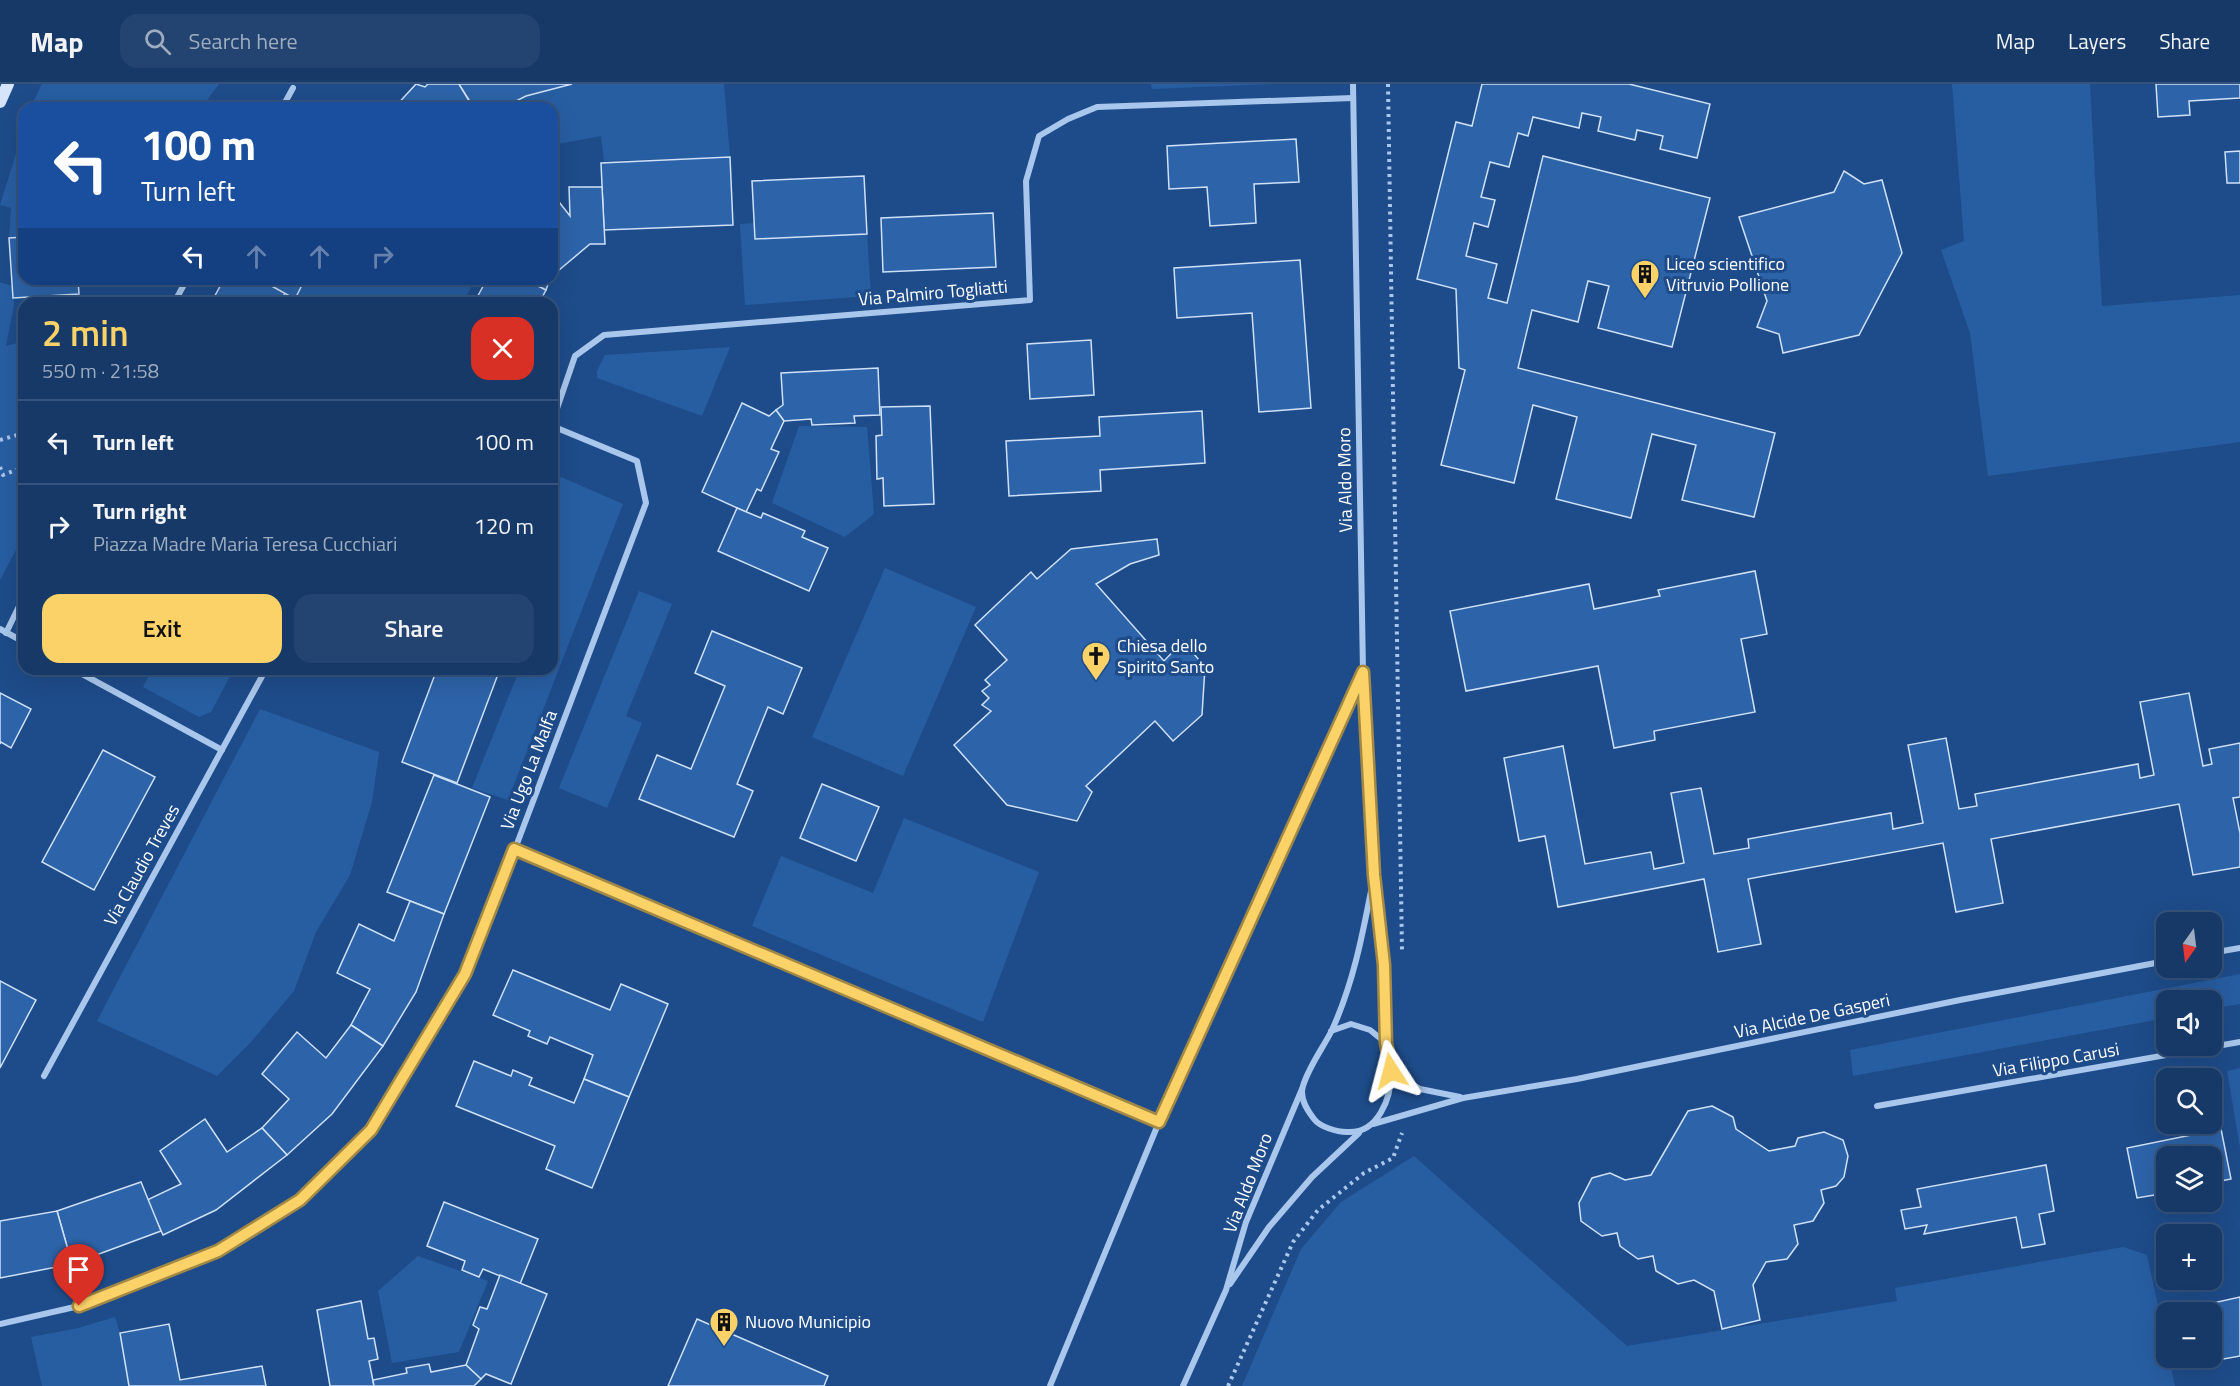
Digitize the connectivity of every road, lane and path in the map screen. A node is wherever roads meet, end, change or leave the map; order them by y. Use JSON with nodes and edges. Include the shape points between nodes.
{"nodes":[{"id":1,"x":4,"y":84,"type":"edge"},
{"id":2,"x":8,"y":84,"type":"edge"},
{"id":3,"x":1353,"y":84,"type":"edge"},
{"id":4,"x":293,"y":88,"type":"dead end"},
{"id":5,"x":1353,"y":98,"type":"junction"},
{"id":6,"x":0,"y":101,"type":"edge"},
{"id":7,"x":285,"y":102,"type":"edge"},
{"id":8,"x":604,"y":335,"type":"joint"},
{"id":9,"x":558,"y":407,"type":"edge"},
{"id":10,"x":558,"y":428,"type":"edge"},
{"id":11,"x":18,"y":435,"type":"edge"},
{"id":12,"x":0,"y":440,"type":"edge"},
{"id":13,"x":0,"y":467,"type":"edge"},
{"id":14,"x":18,"y":470,"type":"edge"},
{"id":15,"x":1,"y":477,"type":"edge"},
{"id":16,"x":18,"y":606,"type":"edge"},
{"id":17,"x":3,"y":631,"type":"edge"},
{"id":18,"x":18,"y":639,"type":"edge"},
{"id":19,"x":1363,"y":672,"type":"junction"},
{"id":20,"x":84,"y":675,"type":"edge"},
{"id":21,"x":263,"y":675,"type":"edge"},
{"id":22,"x":222,"y":750,"type":"junction"},
{"id":23,"x":514,"y":849,"type":"junction"},
{"id":24,"x":1374,"y":875,"type":"junction"},
{"id":25,"x":2240,"y":948,"type":"edge"},
{"id":26,"x":2222,"y":951,"type":"edge"},
{"id":27,"x":2156,"y":963,"type":"edge"},
{"id":28,"x":1331,"y":1031,"type":"junction"},
{"id":29,"x":2240,"y":1042,"type":"edge"},
{"id":30,"x":1386,"y":1043,"type":"junction"},
{"id":31,"x":1391,"y":1071,"type":"junction"},
{"id":32,"x":44,"y":1076,"type":"dead end"},
{"id":33,"x":1302,"y":1088,"type":"junction"},
{"id":34,"x":1463,"y":1098,"type":"junction"},
{"id":35,"x":1877,"y":1106,"type":"dead end"},
{"id":36,"x":1159,"y":1122,"type":"junction"},
{"id":37,"x":1373,"y":1124,"type":"junction"},
{"id":38,"x":1359,"y":1133,"type":"junction"},
{"id":39,"x":1226,"y":1290,"type":"junction"},
{"id":40,"x":0,"y":1324,"type":"edge"},
{"id":41,"x":1050,"y":1386,"type":"edge"},
{"id":42,"x":1183,"y":1386,"type":"edge"}],
"edges":[{"from":1,"to":6,"type":"main road"},
{"from":2,"to":6,"type":"main road"},
{"from":3,"to":5,"type":"street","name":"Via Aldo Moro"},
{"from":4,"to":7,"type":"street"},
{"from":5,"to":8,"type":"street","name":"Via Palmiro Togliatti","via":[[1097,107],[1040,136],[1026,181],[1030,300]]},
{"from":5,"to":19,"type":"street","name":"Via Aldo Moro"},
{"from":8,"to":9,"type":"street","name":"Via Ugo La Malfa","via":[[575,356]]},
{"from":10,"to":23,"type":"street","name":"Via Ugo La Malfa","via":[[637,461],[646,503]]},
{"from":11,"to":12,"type":"path"},
{"from":13,"to":15,"type":"path"},
{"from":14,"to":15,"type":"path"},
{"from":16,"to":17,"type":"street"},
{"from":17,"to":18,"type":"street"},
{"from":19,"to":24,"type":"street","name":"Via Aldo Moro"},
{"from":19,"to":36,"type":"street"},
{"from":20,"to":22,"type":"street"},
{"from":21,"to":22,"type":"street","name":"Via Claudio Treves"},
{"from":22,"to":32,"type":"street","name":"Via Claudio Treves"},
{"from":23,"to":36,"type":"street"},
{"from":23,"to":40,"type":"street","name":"Via Ugo La Malfa","via":[[465,974],[371,1130],[300,1200],[218,1251],[79,1306]]},
{"from":24,"to":28,"type":"street","name":"Via Aldo Moro","via":[[1356,966]]},
{"from":24,"to":30,"type":"street","name":"Via Aldo Moro","via":[[1384,965]]},
{"from":25,"to":26,"type":"street"},
{"from":27,"to":34,"type":"street","name":"Via Alcide De Gasperi","via":[[1577,1079]]},
{"from":28,"to":30,"type":"street","via":[[1351,1024],[1370,1030]]},
{"from":28,"to":33,"type":"street"},
{"from":29,"to":35,"type":"street","name":"Via Filippo Carusi"},
{"from":30,"to":31,"type":"street"},
{"from":31,"to":34,"type":"street","name":"Via Alcide De Gasperi","via":[[1420,1089]]},
{"from":31,"to":37,"type":"street","via":[[1384,1108]]},
{"from":33,"to":38,"type":"street","via":[[1305,1107],[1316,1122],[1339,1132]]},
{"from":33,"to":39,"type":"street","name":"Via Aldo Moro","via":[[1246,1222]]},
{"from":34,"to":37,"type":"street","name":"Via Alcide De Gasperi"},
{"from":36,"to":41,"type":"street"},
{"from":37,"to":38,"type":"street"},
{"from":38,"to":39,"type":"street","name":"Via Aldo Moro","via":[[1269,1227]]},
{"from":39,"to":42,"type":"street","name":"Via Aldo Moro"}]}
